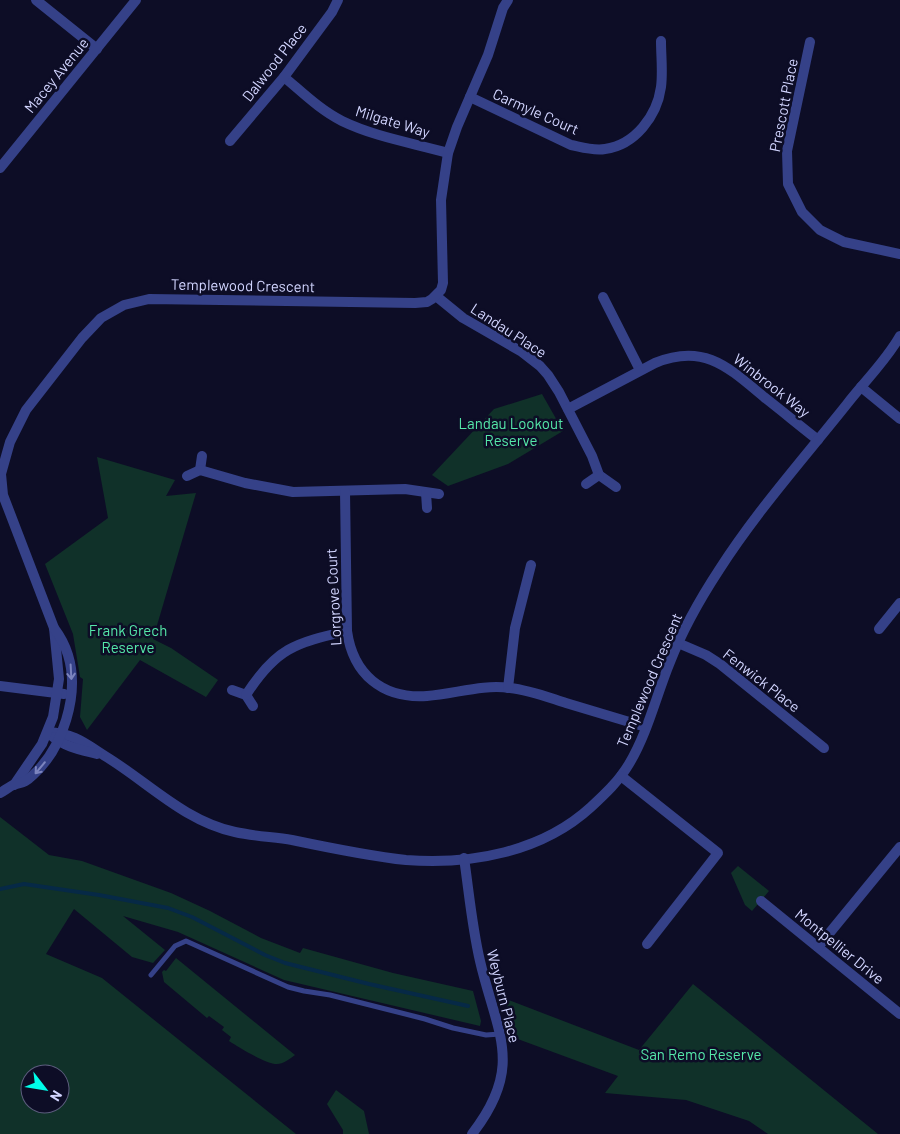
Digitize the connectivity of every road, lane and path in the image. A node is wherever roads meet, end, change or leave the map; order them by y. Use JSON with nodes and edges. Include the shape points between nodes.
{"nodes":[{"id":1,"x":36,"y":0,"type":"edge"},
{"id":2,"x":136,"y":0,"type":"edge"},
{"id":3,"x":338,"y":0,"type":"edge"},
{"id":4,"x":505,"y":3,"type":"edge"},
{"id":5,"x":661,"y":41,"type":"dead end"},
{"id":6,"x":810,"y":42,"type":"dead end"},
{"id":7,"x":97,"y":49,"type":"junction"},
{"id":8,"x":284,"y":77,"type":"junction"},
{"id":9,"x":470,"y":97,"type":"junction"},
{"id":10,"x":230,"y":140,"type":"dead end"},
{"id":11,"x":448,"y":153,"type":"junction"},
{"id":12,"x":0,"y":168,"type":"edge"},
{"id":13,"x":900,"y":254,"type":"edge"},
{"id":14,"x":436,"y":296,"type":"junction"},
{"id":15,"x":603,"y":297,"type":"dead end"},
{"id":16,"x":900,"y":336,"type":"edge"},
{"id":17,"x":640,"y":370,"type":"junction"},
{"id":18,"x":861,"y":387,"type":"junction"},
{"id":19,"x":568,"y":409,"type":"junction"},
{"id":20,"x":900,"y":419,"type":"edge"},
{"id":21,"x":818,"y":440,"type":"junction"},
{"id":22,"x":202,"y":456,"type":"dead end"},
{"id":23,"x":200,"y":470,"type":"junction"},
{"id":24,"x":599,"y":475,"type":"junction"},
{"id":25,"x":187,"y":476,"type":"dead end"},
{"id":26,"x":586,"y":484,"type":"dead end"},
{"id":27,"x":616,"y":487,"type":"dead end"},
{"id":28,"x":345,"y":491,"type":"junction"},
{"id":29,"x":426,"y":493,"type":"junction"},
{"id":30,"x":439,"y":494,"type":"dead end"},
{"id":31,"x":1,"y":495,"type":"edge"},
{"id":32,"x":427,"y":508,"type":"dead end"},
{"id":33,"x":531,"y":565,"type":"dead end"},
{"id":34,"x":900,"y":603,"type":"edge"},
{"id":35,"x":54,"y":628,"type":"junction"},
{"id":36,"x":879,"y":629,"type":"dead end"},
{"id":37,"x":347,"y":631,"type":"junction"},
{"id":38,"x":678,"y":643,"type":"junction"},
{"id":39,"x":0,"y":686,"type":"edge"},
{"id":40,"x":508,"y":688,"type":"junction"},
{"id":41,"x":232,"y":690,"type":"dead end"},
{"id":42,"x":58,"y":693,"type":"junction"},
{"id":43,"x":70,"y":694,"type":"junction"},
{"id":44,"x":246,"y":695,"type":"junction"},
{"id":45,"x":253,"y":706,"type":"dead end"},
{"id":46,"x":646,"y":727,"type":"junction"},
{"id":47,"x":48,"y":732,"type":"junction"},
{"id":48,"x":60,"y":737,"type":"junction"},
{"id":49,"x":824,"y":748,"type":"dead end"},
{"id":50,"x":621,"y":776,"type":"junction"},
{"id":51,"x":14,"y":785,"type":"junction"},
{"id":52,"x":0,"y":793,"type":"edge"},
{"id":53,"x":900,"y":846,"type":"edge"},
{"id":54,"x":464,"y":858,"type":"junction"},
{"id":55,"x":761,"y":901,"type":"dead end"},
{"id":56,"x":647,"y":944,"type":"dead end"},
{"id":57,"x":818,"y":948,"type":"junction"},
{"id":58,"x":151,"y":975,"type":"dead end"},
{"id":59,"x":900,"y":1014,"type":"edge"},
{"id":60,"x":500,"y":1034,"type":"junction"},
{"id":61,"x":472,"y":1134,"type":"edge"}],
"edges":[{"from":1,"to":7,"type":"street"},
{"from":2,"to":7,"type":"street","name":"Macey Avenue"},
{"from":3,"to":8,"type":"street","name":"Dalwood Place"},
{"from":4,"to":9,"type":"street"},
{"from":5,"to":9,"type":"street","name":"Carmyle Court","via":[[661,86],[651,116],[631,138],[604,150],[570,144]]},
{"from":6,"to":13,"type":"street","name":"Prescott Place","via":[[787,151],[788,184],[802,212],[820,230],[844,242]]},
{"from":7,"to":12,"type":"street","name":"Macey Avenue"},
{"from":8,"to":10,"type":"street","name":"Dalwood Place"},
{"from":8,"to":11,"type":"street","name":"Milgate Way","via":[[341,120],[372,133]]},
{"from":9,"to":11,"type":"street"},
{"from":11,"to":14,"type":"street","via":[[441,200],[443,283]]},
{"from":14,"to":19,"type":"street","name":"Landau Place","via":[[476,327],[536,362],[548,374]]},
{"from":14,"to":31,"type":"street","name":"Templewood Crescent","via":[[427,302],[414,303],[149,299],[124,305],[101,318],[82,338],[26,410],[10,442],[1,474]]},
{"from":15,"to":17,"type":"street"},
{"from":16,"to":18,"type":"street","name":"Templewood Crescent"},
{"from":17,"to":19,"type":"street","name":"Winbrook Way"},
{"from":17,"to":21,"type":"street","name":"Winbrook Way","via":[[681,355],[714,361]]},
{"from":18,"to":20,"type":"street"},
{"from":18,"to":21,"type":"street","name":"Templewood Crescent"},
{"from":19,"to":24,"type":"street","name":"Landau Place"},
{"from":21,"to":38,"type":"street","name":"Templewood Crescent","via":[[724,562]]},
{"from":22,"to":23,"type":"street"},
{"from":23,"to":25,"type":"street"},
{"from":23,"to":28,"type":"street","via":[[277,490]]},
{"from":24,"to":26,"type":"street"},
{"from":24,"to":27,"type":"street"},
{"from":28,"to":29,"type":"street","via":[[405,489]]},
{"from":28,"to":37,"type":"street","name":"Lorgrove Court"},
{"from":29,"to":30,"type":"street"},
{"from":29,"to":32,"type":"street"},
{"from":31,"to":35,"type":"street","name":"Templewood Crescent"},
{"from":33,"to":40,"type":"street","via":[[515,628]]},
{"from":34,"to":36,"type":"street"},
{"from":35,"to":42,"type":"street","name":"Templewood Crescent"},
{"from":35,"to":43,"type":"street","name":"Templewood Crescent","one_way":true,"via":[[68,655]]},
{"from":37,"to":40,"type":"street","name":"Lorgrove Court","via":[[351,652],[359,667],[371,680],[388,690],[426,696],[472,688]]},
{"from":37,"to":44,"type":"street","via":[[307,641],[282,653],[262,672]]},
{"from":38,"to":46,"type":"street","name":"Templewood Crescent"},
{"from":38,"to":49,"type":"street","name":"Fenwick Place","via":[[720,664]]},
{"from":39,"to":42,"type":"street"},
{"from":40,"to":46,"type":"street","name":"Lorgrove Court"},
{"from":41,"to":44,"type":"street"},
{"from":42,"to":43,"type":"street"},
{"from":42,"to":47,"type":"street","name":"Templewood Crescent"},
{"from":43,"to":48,"type":"street","name":"Templewood Crescent"},
{"from":44,"to":45,"type":"street"},
{"from":46,"to":50,"type":"street","name":"Templewood Crescent"},
{"from":47,"to":48,"type":"street","name":"Templewood Crescent"},
{"from":47,"to":51,"type":"street"},
{"from":48,"to":51,"type":"street","one_way":true,"via":[[34,775],[24,783]]},
{"from":48,"to":54,"type":"street","name":"Templewood Crescent","via":[[86,743],[122,765],[173,804],[226,829],[406,860]]},
{"from":50,"to":54,"type":"street","name":"Templewood Crescent","via":[[583,814],[534,844],[499,854]]},
{"from":50,"to":56,"type":"street","via":[[718,853]]},
{"from":51,"to":52,"type":"street"},
{"from":53,"to":57,"type":"street"},
{"from":54,"to":60,"type":"street","name":"Weyburn Place","via":[[478,955]]},
{"from":55,"to":57,"type":"street","name":"Montpellier Drive"},
{"from":57,"to":59,"type":"street","name":"Montpellier Drive"},
{"from":58,"to":60,"type":"lane","via":[[175,946],[186,942],[300,990],[461,1030]]},
{"from":60,"to":61,"type":"street","name":"Weyburn Place","via":[[503,1055],[500,1082],[489,1110]]}]}
